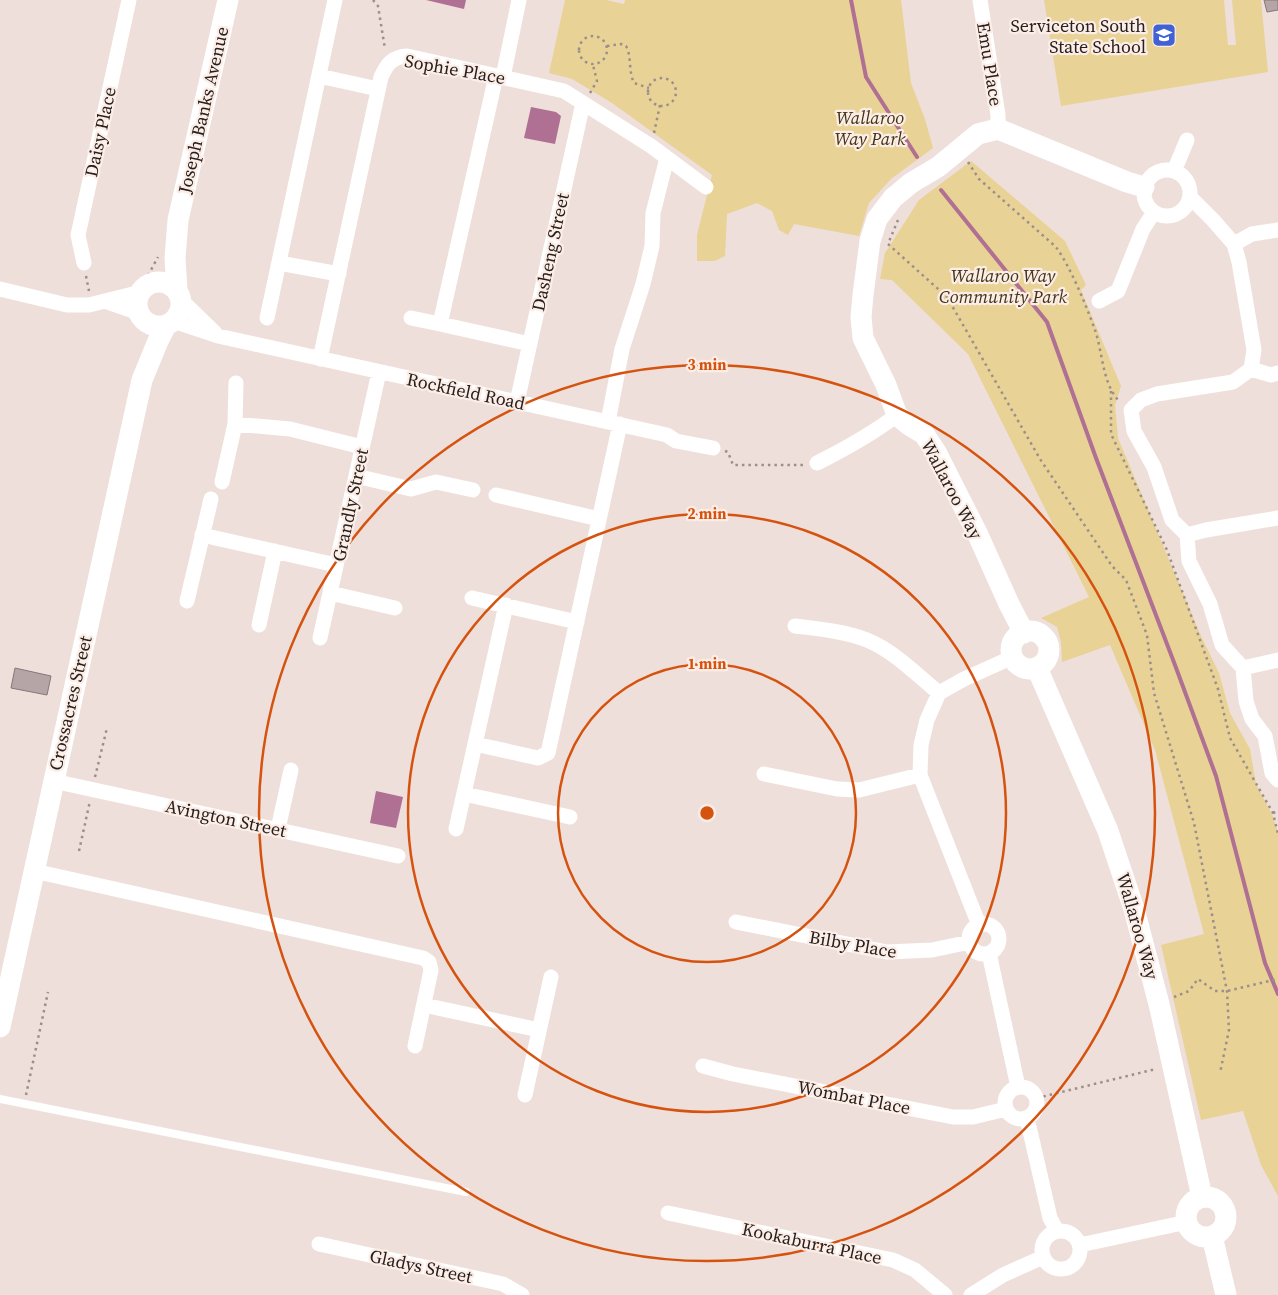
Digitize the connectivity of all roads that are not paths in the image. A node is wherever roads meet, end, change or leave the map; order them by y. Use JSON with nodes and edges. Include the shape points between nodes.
{"nodes":[{"id":1,"x":129,"y":0,"type":"edge"},
{"id":2,"x":228,"y":0,"type":"edge"},
{"id":3,"x":335,"y":0,"type":"edge"},
{"id":4,"x":519,"y":0,"type":"edge"},
{"id":5,"x":980,"y":0,"type":"edge"},
{"id":6,"x":319,"y":76,"type":"junction"},
{"id":7,"x":499,"y":76,"type":"junction"},
{"id":8,"x":378,"y":89,"type":"junction"},
{"id":9,"x":584,"y":102,"type":"junction"},
{"id":10,"x":998,"y":129,"type":"junction"},
{"id":11,"x":1187,"y":140,"type":"dead end"},
{"id":12,"x":667,"y":158,"type":"junction"},
{"id":13,"x":1174,"y":171,"type":"junction"},
{"id":14,"x":706,"y":187,"type":"dead end"},
{"id":15,"x":1144,"y":187,"type":"junction"},
{"id":16,"x":1190,"y":197,"type":"junction"},
{"id":17,"x":1154,"y":212,"type":"junction"},
{"id":18,"x":178,"y":220,"type":"junction"},
{"id":19,"x":1278,"y":230,"type":"edge"},
{"id":20,"x":1234,"y":244,"type":"junction"},
{"id":21,"x":84,"y":263,"type":"road end"},
{"id":22,"x":278,"y":263,"type":"junction"},
{"id":23,"x":339,"y":274,"type":"junction"},
{"id":24,"x":144,"y":287,"type":"junction"},
{"id":25,"x":0,"y":289,"type":"edge"},
{"id":26,"x":179,"y":295,"type":"junction"},
{"id":27,"x":1099,"y":301,"type":"dead end"},
{"id":28,"x":107,"y":302,"type":"junction"},
{"id":29,"x":141,"y":316,"type":"junction"},
{"id":30,"x":267,"y":318,"type":"dead end"},
{"id":31,"x":411,"y":318,"type":"dead end"},
{"id":32,"x":169,"y":323,"type":"junction"},
{"id":33,"x":440,"y":324,"type":"junction"},
{"id":34,"x":218,"y":336,"type":"junction"},
{"id":35,"x":530,"y":344,"type":"junction"},
{"id":36,"x":320,"y":359,"type":"junction"},
{"id":37,"x":1251,"y":369,"type":"junction"},
{"id":38,"x":379,"y":372,"type":"junction"},
{"id":39,"x":1278,"y":374,"type":"edge"},
{"id":40,"x":142,"y":380,"type":"junction"},
{"id":41,"x":236,"y":383,"type":"dead end"},
{"id":42,"x":518,"y":402,"type":"junction"},
{"id":43,"x":897,"y":415,"type":"junction"},
{"id":44,"x":614,"y":423,"type":"junction"},
{"id":45,"x":235,"y":424,"type":"junction"},
{"id":46,"x":362,"y":447,"type":"junction"},
{"id":47,"x":712,"y":448,"type":"road end"},
{"id":48,"x":817,"y":464,"type":"road end"},
{"id":49,"x":356,"y":476,"type":"junction"},
{"id":50,"x":222,"y":482,"type":"dead end"},
{"id":51,"x":473,"y":490,"type":"dead end"},
{"id":52,"x":496,"y":495,"type":"dead end"},
{"id":53,"x":211,"y":499,"type":"dead end"},
{"id":54,"x":1278,"y":518,"type":"edge"},
{"id":55,"x":599,"y":519,"type":"junction"},
{"id":56,"x":202,"y":535,"type":"junction"},
{"id":57,"x":1187,"y":535,"type":"junction"},
{"id":58,"x":275,"y":551,"type":"junction"},
{"id":59,"x":336,"y":565,"type":"junction"},
{"id":60,"x":330,"y":593,"type":"junction"},
{"id":61,"x":472,"y":598,"type":"dead end"},
{"id":62,"x":187,"y":600,"type":"dead end"},
{"id":63,"x":506,"y":605,"type":"junction"},
{"id":64,"x":395,"y":608,"type":"dead end"},
{"id":65,"x":577,"y":622,"type":"junction"},
{"id":66,"x":259,"y":625,"type":"dead end"},
{"id":67,"x":795,"y":626,"type":"dead end"},
{"id":68,"x":1024,"y":632,"type":"junction"},
{"id":69,"x":320,"y":638,"type":"dead end"},
{"id":70,"x":1013,"y":658,"type":"junction"},
{"id":71,"x":1278,"y":660,"type":"edge"},
{"id":72,"x":1037,"y":668,"type":"junction"},
{"id":73,"x":1243,"y":668,"type":"junction"},
{"id":74,"x":939,"y":693,"type":"junction"},
{"id":75,"x":475,"y":744,"type":"junction"},
{"id":76,"x":291,"y":770,"type":"dead end"},
{"id":77,"x":764,"y":774,"type":"dead end"},
{"id":78,"x":920,"y":775,"type":"junction"},
{"id":79,"x":1278,"y":780,"type":"edge"},
{"id":80,"x":53,"y":781,"type":"junction"},
{"id":81,"x":464,"y":794,"type":"junction"},
{"id":82,"x":570,"y":817,"type":"dead end"},
{"id":83,"x":278,"y":829,"type":"junction"},
{"id":84,"x":456,"y":829,"type":"dead end"},
{"id":85,"x":398,"y":856,"type":"dead end"},
{"id":86,"x":34,"y":871,"type":"junction"},
{"id":87,"x":736,"y":922,"type":"dead end"},
{"id":88,"x":978,"y":925,"type":"junction"},
{"id":89,"x":970,"y":942,"type":"junction"},
{"id":90,"x":990,"y":952,"type":"junction"},
{"id":91,"x":551,"y":977,"type":"dead end"},
{"id":92,"x":424,"y":1005,"type":"junction"},
{"id":93,"x":0,"y":1027,"type":"edge"},
{"id":94,"x":539,"y":1030,"type":"junction"},
{"id":95,"x":415,"y":1046,"type":"dead end"},
{"id":96,"x":703,"y":1066,"type":"dead end"},
{"id":97,"x":1018,"y":1087,"type":"junction"},
{"id":98,"x":526,"y":1095,"type":"dead end"},
{"id":99,"x":0,"y":1099,"type":"edge"},
{"id":100,"x":1006,"y":1109,"type":"junction"},
{"id":101,"x":1027,"y":1118,"type":"junction"},
{"id":102,"x":466,"y":1192,"type":"dead end"},
{"id":103,"x":1202,"y":1197,"type":"junction"},
{"id":104,"x":668,"y":1213,"type":"dead end"},
{"id":105,"x":1187,"y":1222,"type":"junction"},
{"id":106,"x":1057,"y":1231,"type":"junction"},
{"id":107,"x":1212,"y":1236,"type":"junction"},
{"id":108,"x":319,"y":1244,"type":"dead end"},
{"id":109,"x":1080,"y":1246,"type":"junction"},
{"id":110,"x":1043,"y":1257,"type":"junction"},
{"id":111,"x":522,"y":1295,"type":"edge"},
{"id":112,"x":945,"y":1295,"type":"edge"},
{"id":113,"x":971,"y":1295,"type":"edge"},
{"id":114,"x":1226,"y":1295,"type":"edge"}],
"edges":[{"from":1,"to":21,"type":"street","name":"Daisy Place","via":[[78,235]]},
{"from":2,"to":18,"type":"street","name":"Joseph Banks Avenue"},
{"from":3,"to":6,"type":"street"},
{"from":4,"to":7,"type":"street"},
{"from":5,"to":10,"type":"street","name":"Emu Place"},
{"from":6,"to":8,"type":"street"},
{"from":6,"to":22,"type":"street"},
{"from":7,"to":8,"type":"street","name":"Sophie Place","via":[[407,56],[386,66]]},
{"from":7,"to":9,"type":"street","name":"Sophie Place","via":[[564,91]]},
{"from":7,"to":33,"type":"street"},
{"from":8,"to":23,"type":"street","name":"Sophie Place"},
{"from":9,"to":12,"type":"street","name":"Sophie Place"},
{"from":9,"to":35,"type":"street","name":"Dasheng Street"},
{"from":10,"to":15,"type":"street"},
{"from":10,"to":43,"type":"street","via":[[978,134],[893,198],[878,220],[870,241],[862,295],[863,338]]},
{"from":11,"to":13,"type":"street"},
{"from":12,"to":14,"type":"street","name":"Sophie Place"},
{"from":12,"to":44,"type":"street","via":[[653,213],[652,246],[622,349]]},
{"from":13,"to":15,"type":"street","via":[[1157,172]]},
{"from":13,"to":16,"type":"street","via":[[1188,183]]},
{"from":15,"to":17,"type":"street","via":[[1145,201]]},
{"from":16,"to":17,"type":"street","via":[[1184,208],[1175,214],[1168,216]]},
{"from":16,"to":20,"type":"street"},
{"from":17,"to":27,"type":"street","via":[[1143,229],[1118,291]]},
{"from":18,"to":24,"type":"street","name":"Joseph Banks Avenue"},
{"from":18,"to":26,"type":"street","name":"Joseph Banks Avenue","via":[[175,258]]},
{"from":19,"to":20,"type":"street","via":[[1252,234]]},
{"from":20,"to":37,"type":"street","via":[[1254,350]]},
{"from":22,"to":23,"type":"street"},
{"from":22,"to":30,"type":"street"},
{"from":23,"to":36,"type":"street","name":"Sophie Place"},
{"from":24,"to":26,"type":"street","via":[[164,283]]},
{"from":24,"to":28,"type":"street"},
{"from":24,"to":29,"type":"street","via":[[137,306]]},
{"from":25,"to":28,"type":"street","via":[[67,305]]},
{"from":26,"to":32,"type":"street","via":[[180,311]]},
{"from":26,"to":34,"type":"street"},
{"from":28,"to":29,"type":"street"},
{"from":29,"to":32,"type":"street","via":[[154,326]]},
{"from":29,"to":40,"type":"street","name":"Crossacres Street","via":[[144,340]]},
{"from":31,"to":33,"type":"street"},
{"from":32,"to":34,"type":"street","name":"Rockfield Road"},
{"from":32,"to":40,"type":"street","name":"Crossacres Street"},
{"from":33,"to":35,"type":"street"},
{"from":34,"to":36,"type":"street","name":"Rockfield Road"},
{"from":35,"to":42,"type":"street","name":"Dasheng Street"},
{"from":36,"to":38,"type":"street","name":"Rockfield Road"},
{"from":37,"to":39,"type":"street"},
{"from":37,"to":57,"type":"street","via":[[1233,382],[1157,394],[1140,400],[1131,410],[1134,431],[1154,467],[1172,520]]},
{"from":38,"to":42,"type":"street","name":"Rockfield Road"},
{"from":38,"to":46,"type":"street","name":"Grandly Street"},
{"from":40,"to":80,"type":"street","name":"Crossacres Street"},
{"from":41,"to":45,"type":"street"},
{"from":42,"to":44,"type":"street","name":"Rockfield Road"},
{"from":43,"to":48,"type":"street","via":[[875,432]]},
{"from":43,"to":68,"type":"street","name":"Wallaroo Way","via":[[924,434],[936,452]]},
{"from":44,"to":47,"type":"street","name":"Rockfield Road"},
{"from":44,"to":55,"type":"street"},
{"from":45,"to":46,"type":"street","via":[[290,429]]},
{"from":45,"to":50,"type":"street"},
{"from":46,"to":49,"type":"street","name":"Grandly Street"},
{"from":49,"to":51,"type":"street","via":[[411,488],[436,482]]},
{"from":49,"to":59,"type":"street","name":"Grandly Street"},
{"from":52,"to":55,"type":"street"},
{"from":53,"to":56,"type":"street"},
{"from":54,"to":57,"type":"street"},
{"from":55,"to":65,"type":"street"},
{"from":56,"to":58,"type":"street"},
{"from":56,"to":62,"type":"street"},
{"from":57,"to":73,"type":"street","via":[[1189,561],[1210,604],[1222,645]]},
{"from":58,"to":59,"type":"street"},
{"from":58,"to":66,"type":"street"},
{"from":59,"to":60,"type":"street","name":"Grandly Street"},
{"from":60,"to":64,"type":"street"},
{"from":60,"to":69,"type":"street","name":"Grandly Street"},
{"from":61,"to":63,"type":"street"},
{"from":63,"to":65,"type":"street"},
{"from":63,"to":75,"type":"street"},
{"from":65,"to":75,"type":"street","via":[[548,754],[538,758]]},
{"from":67,"to":74,"type":"street","via":[[867,640],[892,654]]},
{"from":68,"to":70,"type":"street","via":[[1014,640]]},
{"from":68,"to":72,"type":"street","via":[[1042,636],[1048,647],[1046,659]]},
{"from":70,"to":72,"type":"street","via":[[1020,666]]},
{"from":70,"to":74,"type":"street"},
{"from":71,"to":73,"type":"street"},
{"from":72,"to":103,"type":"street","name":"Wallaroo Way","via":[[1119,860],[1159,1004]]},
{"from":73,"to":79,"type":"street","via":[[1246,701],[1252,719],[1265,736],[1272,773]]},
{"from":74,"to":78,"type":"street","via":[[927,720],[921,745]]},
{"from":75,"to":81,"type":"street"},
{"from":76,"to":83,"type":"street"},
{"from":77,"to":78,"type":"street","via":[[837,789],[859,790]]},
{"from":78,"to":88,"type":"street"},
{"from":80,"to":83,"type":"street","name":"Avington Street"},
{"from":80,"to":86,"type":"street","name":"Crossacres Street"},
{"from":81,"to":82,"type":"street"},
{"from":81,"to":84,"type":"street"},
{"from":83,"to":85,"type":"street","name":"Avington Street"},
{"from":86,"to":92,"type":"street","via":[[423,958],[432,970]]},
{"from":86,"to":93,"type":"street","name":"Crossacres Street"},
{"from":87,"to":89,"type":"street","name":"Bilby Place","via":[[887,952],[925,951]]},
{"from":88,"to":89,"type":"street","via":[[970,934]]},
{"from":88,"to":90,"type":"street","via":[[993,927],[998,936],[997,946]]},
{"from":89,"to":90,"type":"street","via":[[980,953]]},
{"from":90,"to":97,"type":"street"},
{"from":91,"to":94,"type":"street"},
{"from":92,"to":94,"type":"street"},
{"from":92,"to":95,"type":"street"},
{"from":94,"to":98,"type":"street"},
{"from":96,"to":100,"type":"street","name":"Wombat Place","via":[[953,1117]]},
{"from":97,"to":100,"type":"street","via":[[1007,1095]]},
{"from":97,"to":101,"type":"street","via":[[1030,1089],[1037,1098],[1037,1109]]},
{"from":99,"to":102,"type":"lane"},
{"from":100,"to":101,"type":"street","via":[[1013,1118]]},
{"from":101,"to":106,"type":"street","via":[[1050,1218]]},
{"from":103,"to":105,"type":"street","via":[[1187,1210]]},
{"from":103,"to":107,"type":"street","via":[[1214,1199],[1225,1213],[1224,1225]]},
{"from":104,"to":112,"type":"street","name":"Kookaburra Place","via":[[893,1260],[915,1270]]},
{"from":105,"to":107,"type":"street","via":[[1198,1235]]},
{"from":105,"to":109,"type":"street"},
{"from":106,"to":109,"type":"street","via":[[1074,1235]]},
{"from":106,"to":110,"type":"street","via":[[1046,1238]]},
{"from":107,"to":114,"type":"street"},
{"from":108,"to":111,"type":"street","name":"Gladys Street","via":[[502,1284]]},
{"from":109,"to":110,"type":"street","via":[[1079,1258],[1070,1268],[1051,1267]]},
{"from":110,"to":113,"type":"street","via":[[1003,1275]]}]}
